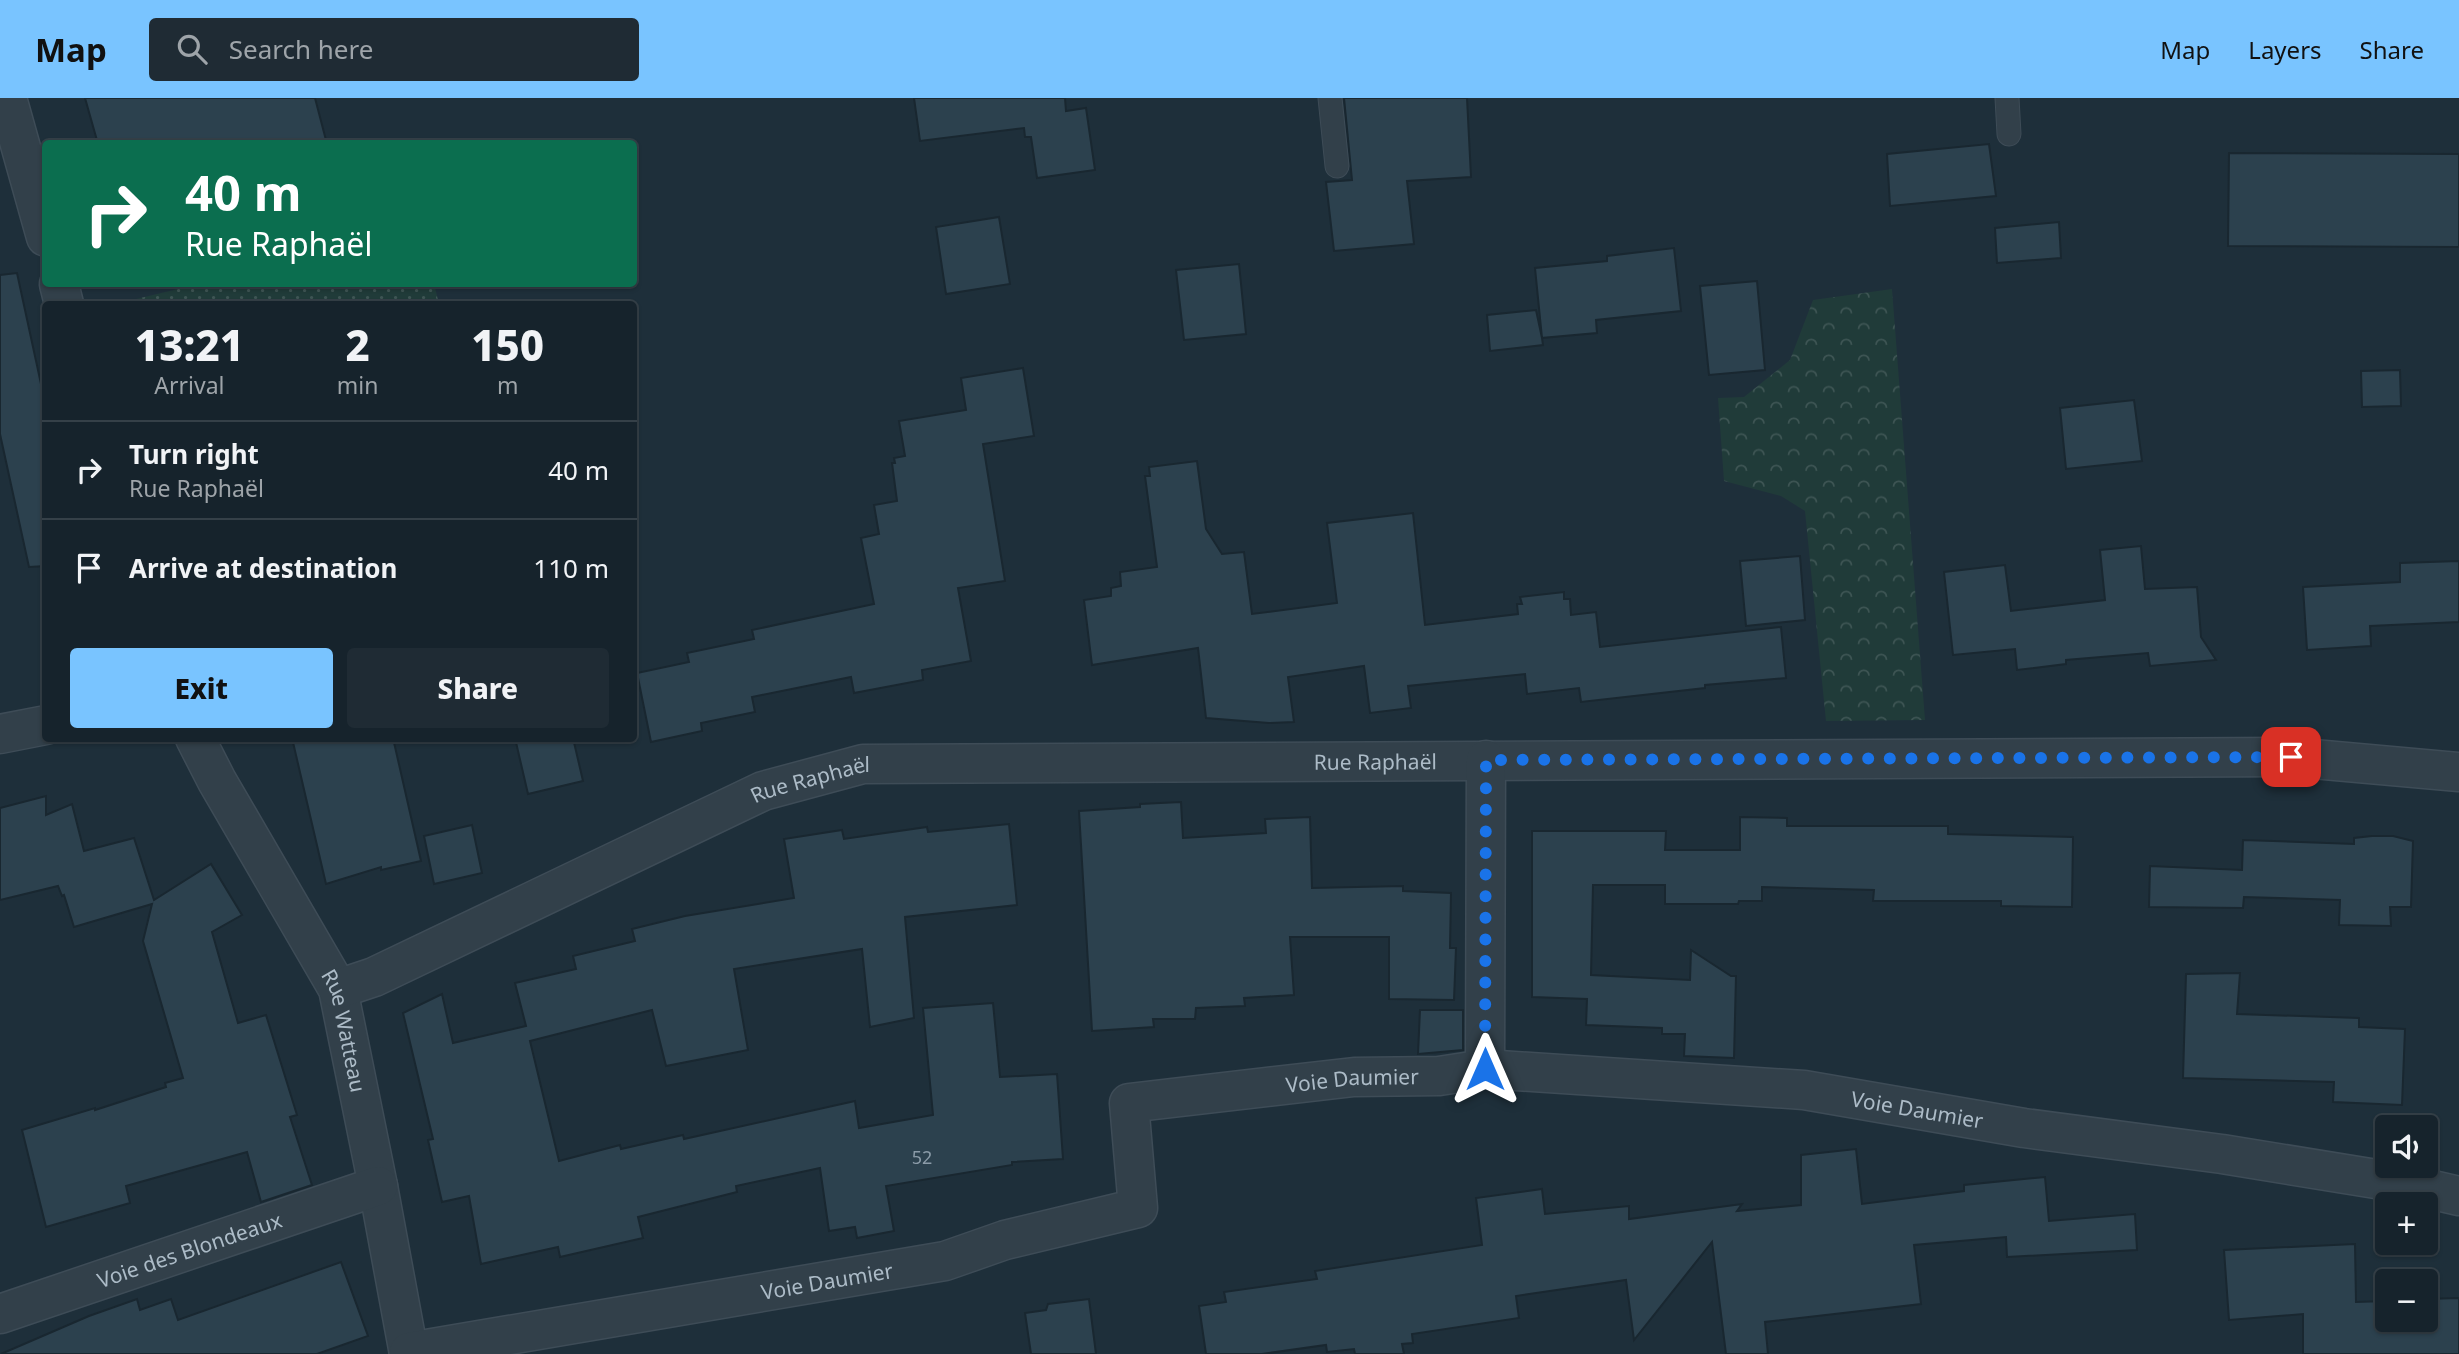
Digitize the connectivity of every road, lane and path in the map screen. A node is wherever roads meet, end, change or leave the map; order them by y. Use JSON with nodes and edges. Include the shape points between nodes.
{"nodes":[{"id":1,"x":7,"y":98,"type":"edge"},
{"id":2,"x":1330,"y":98,"type":"edge"},
{"id":3,"x":2007,"y":98,"type":"edge"},
{"id":4,"x":2009,"y":134,"type":"dead end"},
{"id":5,"x":1337,"y":166,"type":"dead end"},
{"id":6,"x":42,"y":223,"type":"edge"},
{"id":7,"x":42,"y":726,"type":"edge"},
{"id":8,"x":0,"y":734,"type":"edge"},
{"id":9,"x":197,"y":742,"type":"edge"},
{"id":10,"x":1486,"y":760,"type":"junction"},
{"id":11,"x":2459,"y":772,"type":"edge"},
{"id":12,"x":338,"y":989,"type":"junction"},
{"id":13,"x":1485,"y":1069,"type":"junction"},
{"id":14,"x":379,"y":1186,"type":"junction"},
{"id":15,"x":2459,"y":1196,"type":"edge"},
{"id":16,"x":0,"y":1314,"type":"edge"},
{"id":17,"x":409,"y":1353,"type":"edge"}],
"edges":[{"from":1,"to":6,"type":"street"},
{"from":2,"to":5,"type":"lane"},
{"from":3,"to":4,"type":"lane"},
{"from":7,"to":8,"type":"street"},
{"from":9,"to":12,"type":"street","name":"Rue Watteau"},
{"from":10,"to":11,"type":"street","name":"Rue Raphaël","via":[[2291,757]]},
{"from":10,"to":12,"type":"street","name":"Rue Raphaël","via":[[863,764],[763,791],[374,977]]},
{"from":10,"to":13,"type":"street"},
{"from":12,"to":14,"type":"street","name":"Rue Watteau"},
{"from":13,"to":15,"type":"street","name":"Voie Daumier","via":[[1804,1090],[2024,1128],[2222,1154]]},
{"from":13,"to":17,"type":"street","name":"Voie Daumier","via":[[1439,1076],[1354,1077],[1129,1103],[1138,1208],[1005,1240],[945,1261]]},
{"from":14,"to":16,"type":"street","name":"Voie des Blondeaux"},
{"from":14,"to":17,"type":"street","name":"Rue Watteau"}]}
